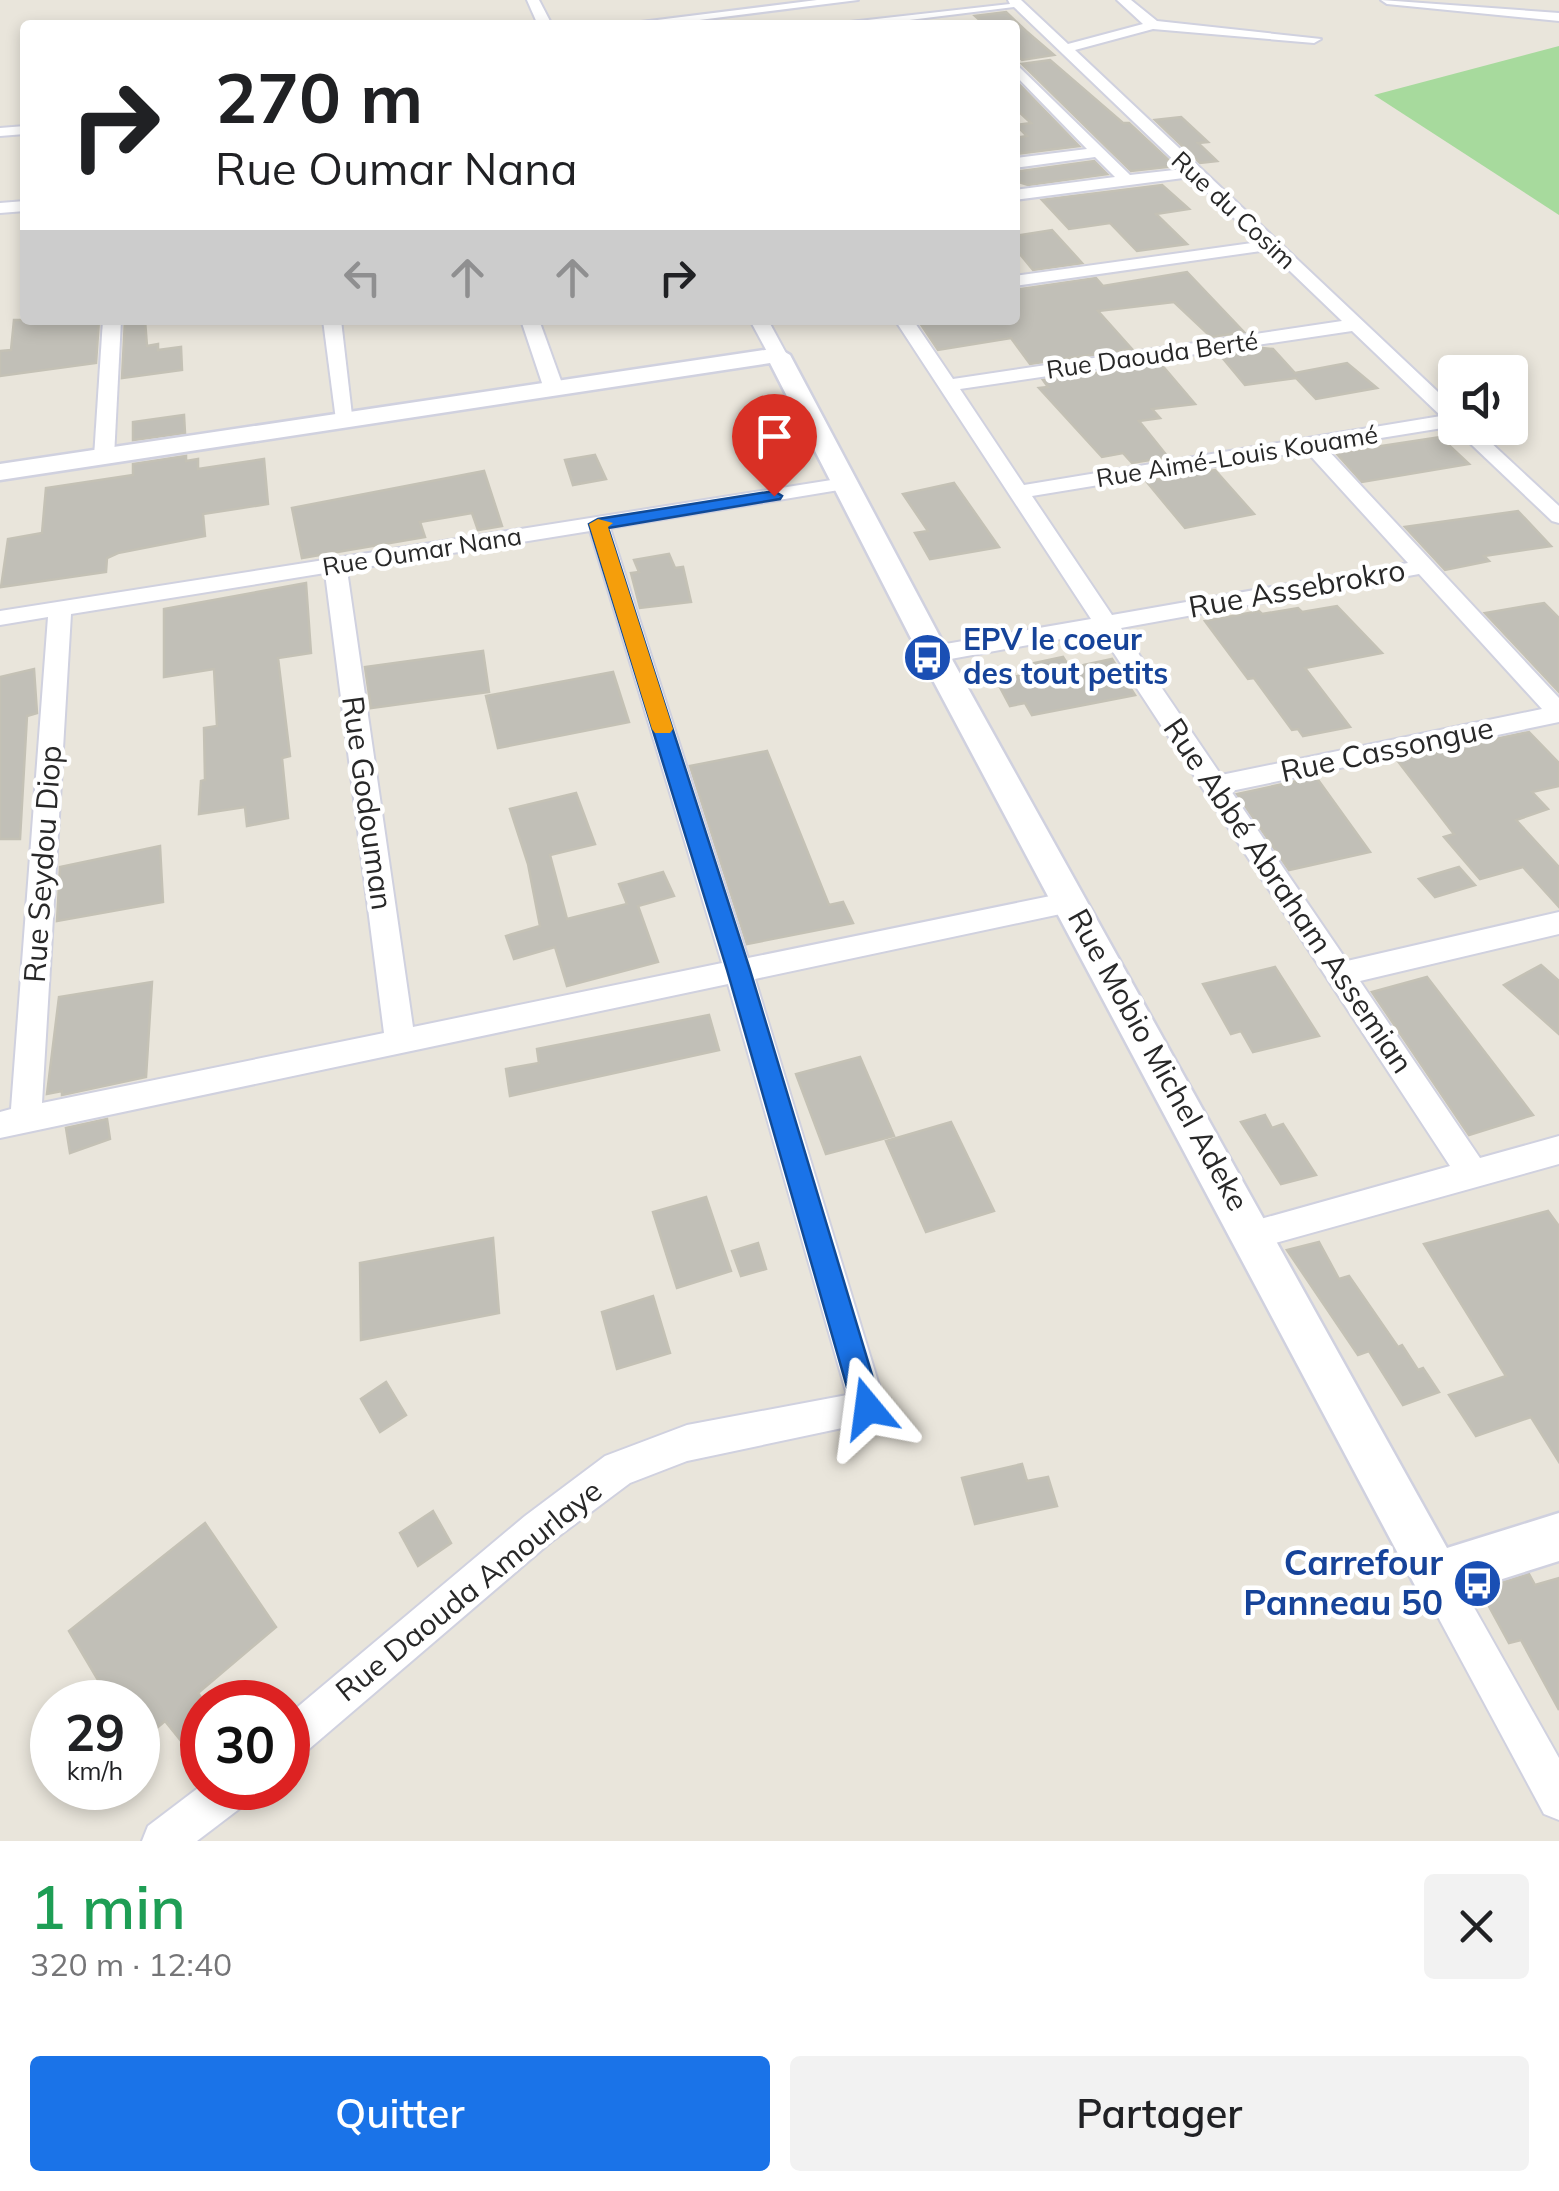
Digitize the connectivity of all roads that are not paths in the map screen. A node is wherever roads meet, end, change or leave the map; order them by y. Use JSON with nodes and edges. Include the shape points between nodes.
{"nodes":[{"id":1,"x":852,"y":0,"type":"edge"},
{"id":2,"x":1123,"y":0,"type":"edge"},
{"id":3,"x":1387,"y":0,"type":"edge"},
{"id":4,"x":1011,"y":3,"type":"edge"},
{"id":5,"x":1158,"y":6,"type":"dead end"},
{"id":6,"x":769,"y":10,"type":"junction"},
{"id":7,"x":1135,"y":10,"type":"junction"},
{"id":8,"x":960,"y":12,"type":"junction"},
{"id":9,"x":1559,"y":16,"type":"edge"},
{"id":10,"x":672,"y":20,"type":"edge"},
{"id":11,"x":777,"y":20,"type":"edge"},
{"id":12,"x":880,"y":20,"type":"edge"},
{"id":13,"x":968,"y":20,"type":"edge"},
{"id":14,"x":1153,"y":25,"type":"junction"},
{"id":15,"x":1314,"y":39,"type":"dead end"},
{"id":16,"x":1065,"y":49,"type":"junction"},
{"id":17,"x":1020,"y":72,"type":"edge"},
{"id":18,"x":1100,"y":152,"type":"junction"},
{"id":19,"x":1020,"y":163,"type":"edge"},
{"id":20,"x":1193,"y":172,"type":"junction"},
{"id":21,"x":1127,"y":180,"type":"junction"},
{"id":22,"x":1020,"y":193,"type":"edge"},
{"id":23,"x":1271,"y":245,"type":"junction"},
{"id":24,"x":1020,"y":280,"type":"edge"},
{"id":25,"x":112,"y":325,"type":"edge"},
{"id":26,"x":333,"y":325,"type":"edge"},
{"id":27,"x":532,"y":325,"type":"edge"},
{"id":28,"x":763,"y":325,"type":"edge"},
{"id":29,"x":907,"y":325,"type":"edge"},
{"id":30,"x":1356,"y":325,"type":"junction"},
{"id":31,"x":778,"y":355,"type":"junction"},
{"id":32,"x":948,"y":386,"type":"junction"},
{"id":33,"x":554,"y":389,"type":"junction"},
{"id":34,"x":1438,"y":404,"type":"edge"},
{"id":35,"x":346,"y":420,"type":"junction"},
{"id":36,"x":1438,"y":423,"type":"edge"},
{"id":37,"x":1311,"y":444,"type":"junction"},
{"id":38,"x":1482,"y":445,"type":"edge"},
{"id":39,"x":104,"y":457,"type":"junction"},
{"id":40,"x":0,"y":472,"type":"edge"},
{"id":41,"x":844,"y":484,"type":"junction"},
{"id":42,"x":1018,"y":492,"type":"junction"},
{"id":43,"x":1559,"y":517,"type":"edge"},
{"id":44,"x":598,"y":524,"type":"junction"},
{"id":45,"x":335,"y":564,"type":"junction"},
{"id":46,"x":1424,"y":567,"type":"junction"},
{"id":47,"x":60,"y":608,"type":"junction"},
{"id":48,"x":0,"y":618,"type":"edge"},
{"id":49,"x":1106,"y":624,"type":"junction"},
{"id":50,"x":934,"y":654,"type":"junction"},
{"id":51,"x":1559,"y":714,"type":"edge"},
{"id":52,"x":1216,"y":784,"type":"junction"},
{"id":53,"x":1070,"y":902,"type":"junction"},
{"id":54,"x":1559,"y":923,"type":"edge"},
{"id":55,"x":738,"y":970,"type":"junction"},
{"id":56,"x":1341,"y":974,"type":"junction"},
{"id":57,"x":400,"y":1041,"type":"junction"},
{"id":58,"x":13,"y":1122,"type":"edge"},
{"id":59,"x":1559,"y":1150,"type":"edge"},
{"id":60,"x":1472,"y":1172,"type":"junction"},
{"id":61,"x":1254,"y":1234,"type":"junction"},
{"id":62,"x":1559,"y":1537,"type":"edge"},
{"id":63,"x":1436,"y":1576,"type":"junction"},
{"id":64,"x":310,"y":1722,"type":"edge"},
{"id":65,"x":1559,"y":1799,"type":"edge"},
{"id":66,"x":203,"y":1810,"type":"edge"},
{"id":67,"x":162,"y":1841,"type":"edge"}],
"edges":[{"from":1,"to":6,"type":"street"},
{"from":2,"to":7,"type":"street"},
{"from":3,"to":9,"type":"street"},
{"from":4,"to":8,"type":"street"},
{"from":4,"to":16,"type":"street","name":"Rue du Cosim"},
{"from":5,"to":7,"type":"street"},
{"from":6,"to":10,"type":"street"},
{"from":6,"to":11,"type":"street"},
{"from":7,"to":14,"type":"street"},
{"from":8,"to":12,"type":"street"},
{"from":8,"to":13,"type":"street"},
{"from":14,"to":15,"type":"street"},
{"from":14,"to":16,"type":"street"},
{"from":16,"to":20,"type":"street","name":"Rue du Cosim"},
{"from":17,"to":18,"type":"street"},
{"from":18,"to":19,"type":"street"},
{"from":18,"to":21,"type":"street"},
{"from":20,"to":21,"type":"street"},
{"from":20,"to":23,"type":"street","name":"Rue du Cosim"},
{"from":21,"to":22,"type":"street"},
{"from":23,"to":24,"type":"street"},
{"from":23,"to":30,"type":"street","name":"Rue du Cosim"},
{"from":25,"to":39,"type":"street"},
{"from":26,"to":35,"type":"street"},
{"from":27,"to":33,"type":"street"},
{"from":28,"to":31,"type":"street","name":"Rue Mobio Michel Adeke"},
{"from":29,"to":32,"type":"street","name":"Rue Abbé Abraham Assemian"},
{"from":30,"to":32,"type":"street","name":"Rue Daouda Berté"},
{"from":30,"to":34,"type":"street","name":"Rue du Cosim"},
{"from":31,"to":33,"type":"street"},
{"from":31,"to":41,"type":"street","name":"Rue Mobio Michel Adeke"},
{"from":32,"to":42,"type":"street","name":"Rue Abbé Abraham Assemian"},
{"from":33,"to":35,"type":"street"},
{"from":35,"to":39,"type":"street"},
{"from":36,"to":37,"type":"street","name":"Rue Aimé-Louis Kouamé"},
{"from":37,"to":42,"type":"street","name":"Rue Aimé-Louis Kouamé"},
{"from":37,"to":46,"type":"street"},
{"from":38,"to":43,"type":"street"},
{"from":39,"to":40,"type":"street"},
{"from":41,"to":44,"type":"street","name":"Rue Oumar Nana"},
{"from":41,"to":50,"type":"street","name":"Rue Mobio Michel Adeke"},
{"from":42,"to":49,"type":"street","name":"Rue Abbé Abraham Assemian"},
{"from":44,"to":45,"type":"street","name":"Rue Oumar Nana"},
{"from":44,"to":55,"type":"street","name":"Rue Daouda Amourlaye"},
{"from":45,"to":47,"type":"street","name":"Rue Oumar Nana"},
{"from":45,"to":57,"type":"street","name":"Rue Godouman"},
{"from":46,"to":49,"type":"street","name":"Rue Assebrokro"},
{"from":46,"to":51,"type":"street"},
{"from":47,"to":48,"type":"street","name":"Rue Oumar Nana"},
{"from":47,"to":58,"type":"street","name":"Rue Seydou Diop"},
{"from":49,"to":50,"type":"street","name":"Rue Assebrokro"},
{"from":49,"to":52,"type":"street","name":"Rue Abbé Abraham Assemian"},
{"from":50,"to":53,"type":"street","name":"Rue Mobio Michel Adeke"},
{"from":51,"to":52,"type":"street","name":"Rue Cassongue"},
{"from":52,"to":56,"type":"street","name":"Rue Abbé Abraham Assemian"},
{"from":53,"to":55,"type":"street"},
{"from":53,"to":61,"type":"street","name":"Rue Mobio Michel Adeke"},
{"from":54,"to":56,"type":"street"},
{"from":55,"to":57,"type":"street"},
{"from":55,"to":64,"type":"street","name":"Rue Daouda Amourlaye","via":[[868,1408],[686,1443],[618,1469],[538,1528]]},
{"from":56,"to":60,"type":"street","name":"Rue Abbé Abraham Assemian"},
{"from":57,"to":58,"type":"street"},
{"from":59,"to":60,"type":"street"},
{"from":60,"to":61,"type":"street"},
{"from":61,"to":63,"type":"street","name":"Rue Mobio Michel Adeke"},
{"from":62,"to":63,"type":"street"},
{"from":63,"to":65,"type":"street","name":"Rue Mobio Michel Adeke"},
{"from":66,"to":67,"type":"street"}]}
